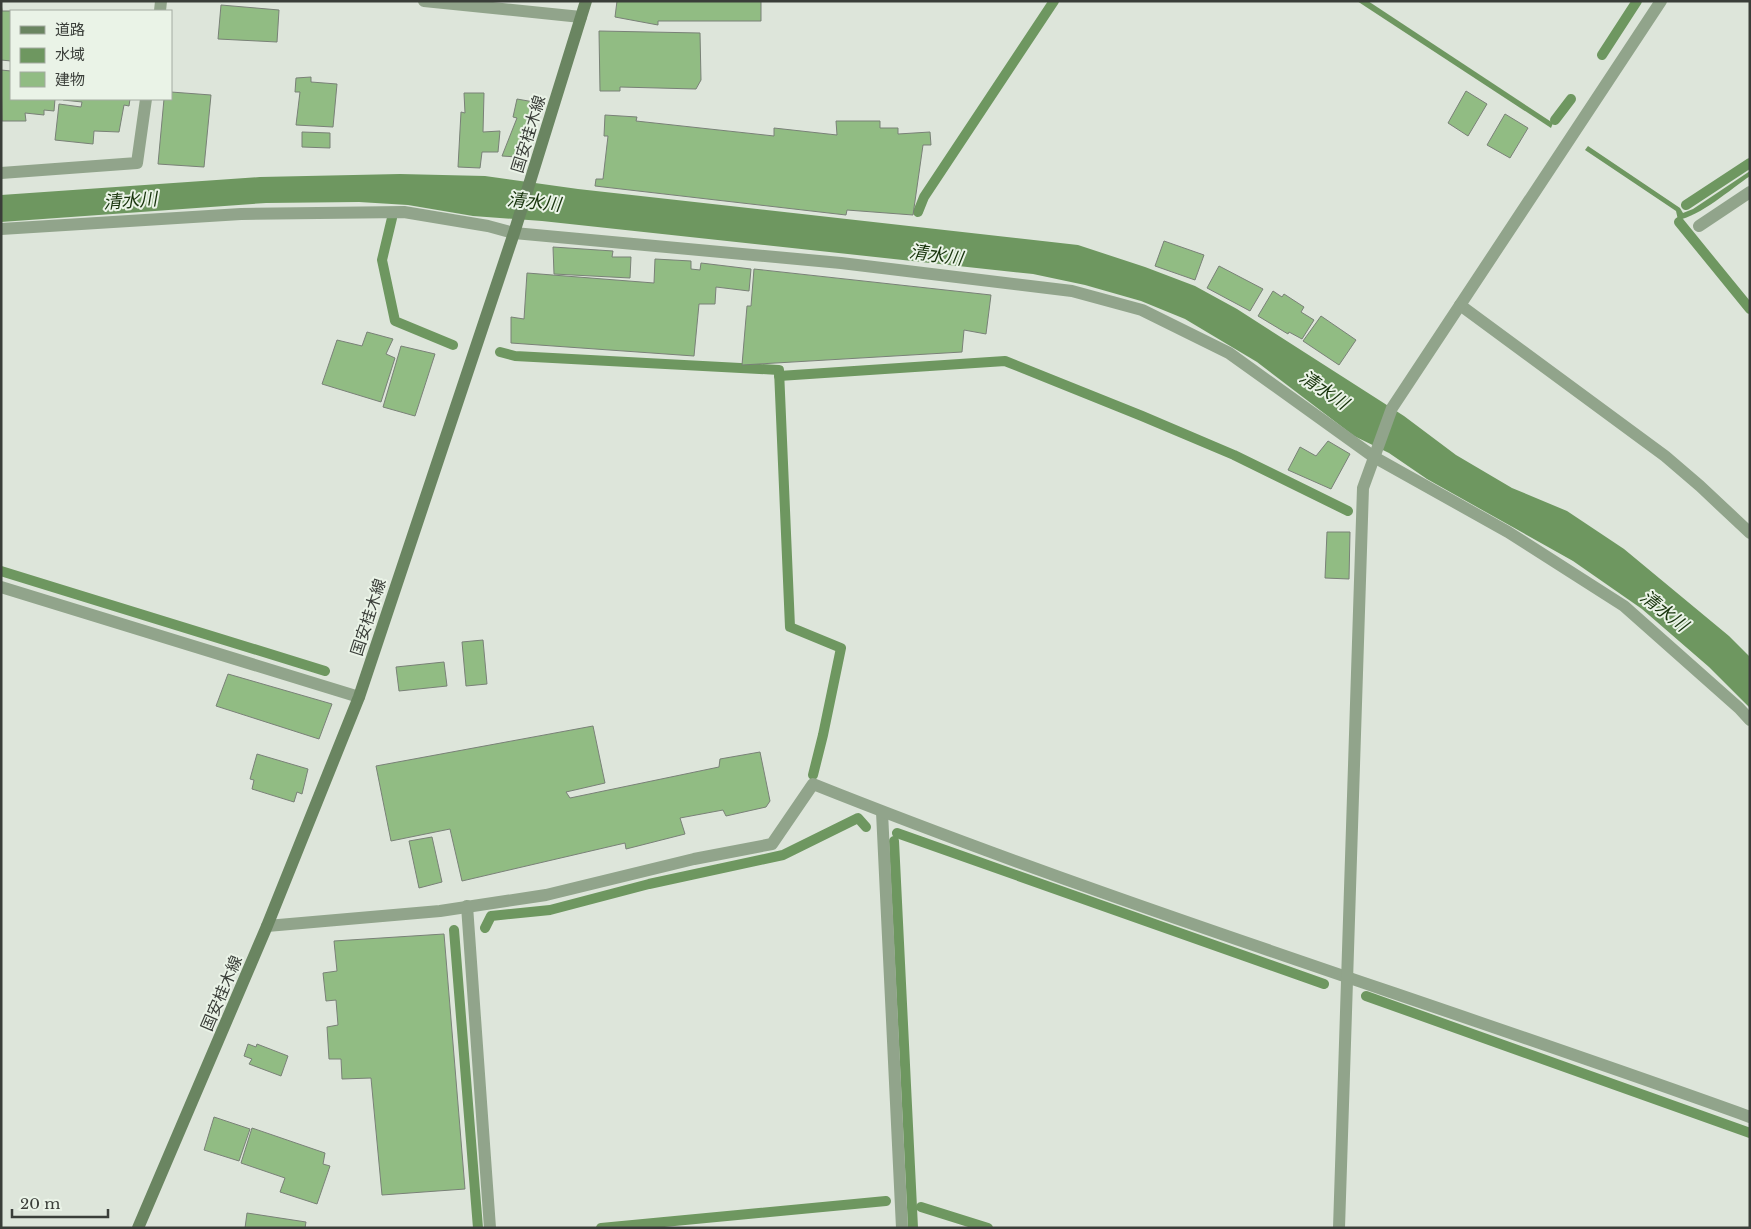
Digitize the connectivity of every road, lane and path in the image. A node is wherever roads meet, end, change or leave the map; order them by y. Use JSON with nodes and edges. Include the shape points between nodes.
{"nodes":[{"id":1,"x":424,"y":1,"type":"edge"},
{"id":2,"x":586,"y":1,"type":"edge"},
{"id":3,"x":1660,"y":1,"type":"edge"},
{"id":4,"x":580,"y":17,"type":"junction"},
{"id":5,"x":146,"y":100,"type":"edge"},
{"id":6,"x":1,"y":173,"type":"edge"},
{"id":7,"x":1750,"y":192,"type":"edge"},
{"id":8,"x":1699,"y":226,"type":"dead end"},
{"id":9,"x":516,"y":227,"type":"junction"},
{"id":10,"x":1,"y":229,"type":"edge"},
{"id":11,"x":1460,"y":305,"type":"junction"},
{"id":12,"x":1374,"y":458,"type":"junction"},
{"id":13,"x":1750,"y":533,"type":"edge"},
{"id":14,"x":1,"y":587,"type":"edge"},
{"id":15,"x":359,"y":697,"type":"junction"},
{"id":16,"x":1750,"y":720,"type":"edge"},
{"id":17,"x":882,"y":812,"type":"junction"},
{"id":18,"x":467,"y":906,"type":"junction"},
{"id":19,"x":267,"y":926,"type":"junction"},
{"id":20,"x":1347,"y":977,"type":"junction"},
{"id":21,"x":1750,"y":1117,"type":"edge"},
{"id":22,"x":138,"y":1228,"type":"edge"},
{"id":23,"x":490,"y":1228,"type":"edge"},
{"id":24,"x":902,"y":1228,"type":"edge"},
{"id":25,"x":1339,"y":1228,"type":"edge"}],
"edges":[{"from":1,"to":4,"type":"street"},
{"from":2,"to":4,"type":"main road","name":"国安桂木線"},
{"from":3,"to":11,"type":"street"},
{"from":4,"to":9,"type":"main road","name":"国安桂木線"},
{"from":5,"to":6,"type":"street","via":[[137,162]]},
{"from":7,"to":8,"type":"street"},
{"from":9,"to":10,"type":"street","via":[[488,226],[404,212],[241,214]]},
{"from":9,"to":12,"type":"street","via":[[1072,291],[1142,310],[1229,352]]},
{"from":9,"to":15,"type":"main road","name":"国安桂木線"},
{"from":11,"to":12,"type":"street","via":[[1392,408]]},
{"from":11,"to":13,"type":"street","via":[[1665,456]]},
{"from":12,"to":16,"type":"street","via":[[1508,532],[1624,606]]},
{"from":12,"to":20,"type":"street","via":[[1363,488]]},
{"from":14,"to":15,"type":"street"},
{"from":15,"to":19,"type":"main road","name":"国安桂木線"},
{"from":17,"to":18,"type":"street","via":[[813,784],[772,844],[694,859],[546,895]]},
{"from":17,"to":20,"type":"street"},
{"from":17,"to":24,"type":"street"},
{"from":18,"to":19,"type":"street"},
{"from":18,"to":23,"type":"street"},
{"from":19,"to":22,"type":"main road","name":"国安桂木線"},
{"from":20,"to":21,"type":"street"},
{"from":20,"to":25,"type":"street"}]}
